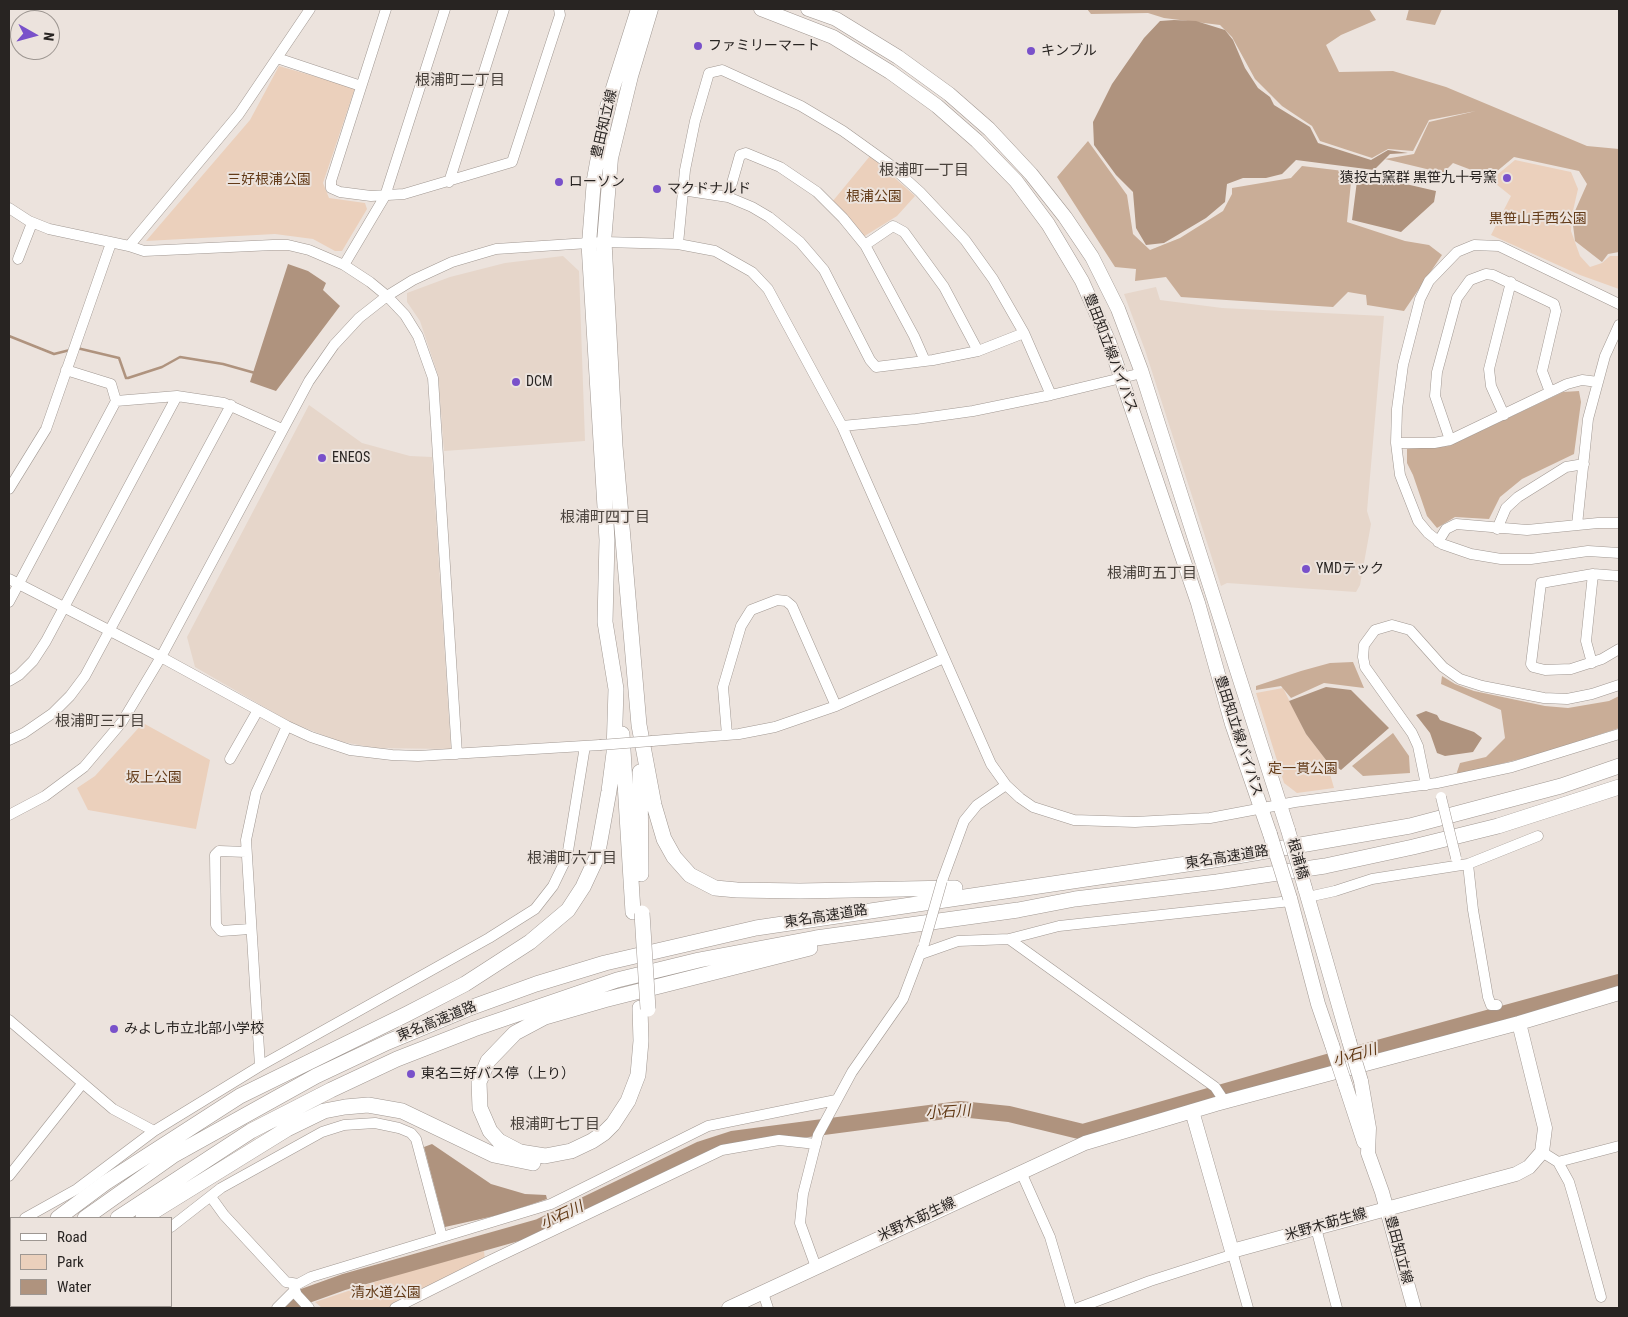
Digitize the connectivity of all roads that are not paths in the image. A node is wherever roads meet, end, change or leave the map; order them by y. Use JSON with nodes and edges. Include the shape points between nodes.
{"nodes":[{"id":1,"x":310,"y":9,"type":"edge"},
{"id":2,"x":386,"y":9,"type":"edge"},
{"id":3,"x":445,"y":9,"type":"edge"},
{"id":4,"x":504,"y":9,"type":"edge"},
{"id":5,"x":559,"y":9,"type":"edge"},
{"id":6,"x":638,"y":9,"type":"edge"},
{"id":7,"x":651,"y":9,"type":"edge"},
{"id":8,"x":761,"y":9,"type":"edge"},
{"id":9,"x":808,"y":9,"type":"edge"},
{"id":10,"x":277,"y":58,"type":"junction"},
{"id":11,"x":361,"y":86,"type":"junction"},
{"id":12,"x":449,"y":182,"type":"junction"},
{"id":13,"x":682,"y":190,"type":"junction"},
{"id":14,"x":385,"y":196,"type":"junction"},
{"id":15,"x":728,"y":197,"type":"junction"},
{"id":16,"x":9,"y":208,"type":"edge"},
{"id":17,"x":32,"y":223,"type":"junction"},
{"id":18,"x":111,"y":243,"type":"junction"},
{"id":19,"x":596,"y":243,"type":"junction"},
{"id":20,"x":678,"y":244,"type":"junction"},
{"id":21,"x":864,"y":245,"type":"junction"},
{"id":22,"x":129,"y":246,"type":"junction"},
{"id":23,"x":18,"y":259,"type":"dead end"},
{"id":24,"x":344,"y":265,"type":"junction"},
{"id":25,"x":1511,"y":282,"type":"junction"},
{"id":26,"x":387,"y":296,"type":"junction"},
{"id":27,"x":1619,"y":304,"type":"edge"},
{"id":28,"x":1618,"y":331,"type":"edge"},
{"id":29,"x":1024,"y":333,"type":"junction"},
{"id":30,"x":978,"y":352,"type":"junction"},
{"id":31,"x":926,"y":361,"type":"junction"},
{"id":32,"x":66,"y":370,"type":"junction"},
{"id":33,"x":1142,"y":373,"type":"junction"},
{"id":34,"x":1122,"y":379,"type":"junction"},
{"id":35,"x":1598,"y":382,"type":"junction"},
{"id":36,"x":1550,"y":392,"type":"junction"},
{"id":37,"x":177,"y":396,"type":"junction"},
{"id":38,"x":1051,"y":396,"type":"junction"},
{"id":39,"x":116,"y":401,"type":"junction"},
{"id":40,"x":231,"y":406,"type":"junction"},
{"id":41,"x":1504,"y":415,"type":"junction"},
{"id":42,"x":842,"y":426,"type":"junction"},
{"id":43,"x":282,"y":429,"type":"junction"},
{"id":44,"x":1450,"y":440,"type":"junction"},
{"id":45,"x":1396,"y":443,"type":"junction"},
{"id":46,"x":1584,"y":464,"type":"junction"},
{"id":47,"x":9,"y":489,"type":"edge"},
{"id":48,"x":1577,"y":524,"type":"junction"},
{"id":49,"x":1619,"y":524,"type":"edge"},
{"id":50,"x":1497,"y":529,"type":"junction"},
{"id":51,"x":1438,"y":542,"type":"junction"},
{"id":52,"x":1619,"y":553,"type":"edge"},
{"id":53,"x":1593,"y":574,"type":"junction"},
{"id":54,"x":1619,"y":576,"type":"edge"},
{"id":55,"x":14,"y":582,"type":"edge"},
{"id":56,"x":9,"y":602,"type":"edge"},
{"id":57,"x":64,"y":607,"type":"junction"},
{"id":58,"x":110,"y":631,"type":"junction"},
{"id":59,"x":1619,"y":649,"type":"edge"},
{"id":60,"x":161,"y":657,"type":"junction"},
{"id":61,"x":944,"y":658,"type":"junction"},
{"id":62,"x":1592,"y":663,"type":"junction"},
{"id":63,"x":9,"y":681,"type":"edge"},
{"id":64,"x":1619,"y":686,"type":"edge"},
{"id":65,"x":616,"y":689,"type":"junction"},
{"id":66,"x":836,"y":706,"type":"junction"},
{"id":67,"x":258,"y":710,"type":"junction"},
{"id":68,"x":287,"y":726,"type":"junction"},
{"id":69,"x":639,"y":726,"type":"junction"},
{"id":70,"x":1619,"y":734,"type":"edge"},
{"id":71,"x":727,"y":736,"type":"junction"},
{"id":72,"x":9,"y":740,"type":"edge"},
{"id":73,"x":585,"y":746,"type":"junction"},
{"id":74,"x":457,"y":754,"type":"junction"},
{"id":75,"x":230,"y":759,"type":"dead end"},
{"id":76,"x":1619,"y":766,"type":"edge"},
{"id":77,"x":1438,"y":784,"type":"junction"},
{"id":78,"x":1006,"y":785,"type":"junction"},
{"id":79,"x":1426,"y":785,"type":"junction"},
{"id":80,"x":1619,"y":788,"type":"edge"},
{"id":81,"x":1280,"y":805,"type":"junction"},
{"id":82,"x":1262,"y":808,"type":"junction"},
{"id":83,"x":9,"y":814,"type":"edge"},
{"id":84,"x":1270,"y":834,"type":"joint"},
{"id":85,"x":1538,"y":836,"type":"dead end"},
{"id":86,"x":246,"y":852,"type":"junction"},
{"id":87,"x":1460,"y":862,"type":"junction"},
{"id":88,"x":1021,"y":888,"type":"junction"},
{"id":89,"x":1307,"y":892,"type":"junction"},
{"id":90,"x":1290,"y":900,"type":"junction"},
{"id":91,"x":1018,"y":910,"type":"junction"},
{"id":92,"x":638,"y":912,"type":"junction"},
{"id":93,"x":250,"y":929,"type":"junction"},
{"id":94,"x":1009,"y":939,"type":"junction"},
{"id":95,"x":922,"y":949,"type":"junction"},
{"id":96,"x":1619,"y":993,"type":"edge"},
{"id":97,"x":1497,"y":1005,"type":"dead end"},
{"id":98,"x":644,"y":1008,"type":"junction"},
{"id":99,"x":9,"y":1020,"type":"edge"},
{"id":100,"x":1519,"y":1023,"type":"junction"},
{"id":101,"x":260,"y":1066,"type":"junction"},
{"id":102,"x":82,"y":1084,"type":"junction"},
{"id":103,"x":836,"y":1100,"type":"junction"},
{"id":104,"x":1224,"y":1100,"type":"junction"},
{"id":105,"x":1192,"y":1111,"type":"junction"},
{"id":106,"x":154,"y":1131,"type":"junction"},
{"id":107,"x":817,"y":1140,"type":"junction"},
{"id":108,"x":1619,"y":1146,"type":"edge"},
{"id":109,"x":1542,"y":1152,"type":"junction"},
{"id":110,"x":1368,"y":1153,"type":"junction"},
{"id":111,"x":1558,"y":1162,"type":"junction"},
{"id":112,"x":1021,"y":1172,"type":"junction"},
{"id":113,"x":9,"y":1176,"type":"edge"},
{"id":114,"x":211,"y":1197,"type":"junction"},
{"id":115,"x":1386,"y":1208,"type":"junction"},
{"id":116,"x":27,"y":1217,"type":"edge"},
{"id":117,"x":59,"y":1217,"type":"edge"},
{"id":118,"x":86,"y":1217,"type":"edge"},
{"id":119,"x":120,"y":1217,"type":"edge"},
{"id":120,"x":145,"y":1217,"type":"edge"},
{"id":121,"x":172,"y":1226,"type":"edge"},
{"id":122,"x":1316,"y":1228,"type":"junction"},
{"id":123,"x":442,"y":1236,"type":"junction"},
{"id":124,"x":1232,"y":1251,"type":"junction"},
{"id":125,"x":816,"y":1267,"type":"junction"},
{"id":126,"x":295,"y":1290,"type":"junction"},
{"id":127,"x":763,"y":1293,"type":"junction"},
{"id":128,"x":1601,"y":1297,"type":"dead end"},
{"id":129,"x":307,"y":1306,"type":"edge"},
{"id":130,"x":277,"y":1308,"type":"edge"},
{"id":131,"x":395,"y":1308,"type":"edge"},
{"id":132,"x":729,"y":1308,"type":"edge"},
{"id":133,"x":768,"y":1308,"type":"edge"},
{"id":134,"x":1071,"y":1308,"type":"edge"},
{"id":135,"x":1078,"y":1308,"type":"edge"},
{"id":136,"x":1248,"y":1308,"type":"edge"},
{"id":137,"x":1337,"y":1308,"type":"edge"},
{"id":138,"x":1414,"y":1308,"type":"edge"}],
"edges":[{"from":1,"to":10,"type":"street"},
{"from":2,"to":11,"type":"street"},
{"from":3,"to":14,"type":"street"},
{"from":4,"to":12,"type":"street"},
{"from":5,"to":12,"type":"street","via":[[560,15],[514,159]]},
{"from":6,"to":19,"type":"main road","name":"豊田知立線","via":[[607,107],[594,179]]},
{"from":7,"to":19,"type":"main road","name":"豊田知立線","via":[[610,158]]},
{"from":8,"to":34,"type":"main road","name":"豊田知立線バイパス","via":[[833,37],[890,72],[937,106],[997,161],[1048,224],[1082,282]]},
{"from":9,"to":33,"type":"main road","name":"豊田知立線バイパス","via":[[836,19],[898,57],[949,94],[989,129],[1031,174],[1092,257],[1118,309]]},
{"from":10,"to":11,"type":"street"},
{"from":10,"to":22,"type":"street","via":[[240,114]]},
{"from":11,"to":14,"type":"street","via":[[330,185],[340,192]]},
{"from":12,"to":14,"type":"street"},
{"from":13,"to":15,"type":"street"},
{"from":13,"to":20,"type":"street"},
{"from":13,"to":29,"type":"street","via":[[695,121],[709,73],[718,70],[729,72],[801,106],[843,131],[905,178],[965,240],[993,279]]},
{"from":14,"to":24,"type":"street"},
{"from":15,"to":21,"type":"street","via":[[740,155],[746,153],[806,184],[836,210]]},
{"from":15,"to":31,"type":"street","via":[[769,217],[800,242],[824,270],[874,366]]},
{"from":16,"to":17,"type":"street"},
{"from":17,"to":18,"type":"street"},
{"from":17,"to":23,"type":"street"},
{"from":18,"to":22,"type":"street"},
{"from":18,"to":32,"type":"street"},
{"from":19,"to":20,"type":"street"},
{"from":19,"to":26,"type":"street","via":[[496,249],[452,262]]},
{"from":19,"to":65,"type":"highway","via":[[607,540],[605,622]]},
{"from":19,"to":69,"type":"highway"},
{"from":20,"to":42,"type":"street","via":[[726,255],[752,272],[768,289]]},
{"from":21,"to":30,"type":"street","via":[[893,226],[904,232],[944,287]]},
{"from":21,"to":31,"type":"street"},
{"from":22,"to":24,"type":"street","via":[[144,251],[288,245],[319,253]]},
{"from":24,"to":26,"type":"street"},
{"from":25,"to":36,"type":"street","via":[[1556,307],[1542,371]]},
{"from":25,"to":41,"type":"street","via":[[1489,369],[1491,386]]},
{"from":25,"to":44,"type":"street","via":[[1493,275],[1480,275],[1470,280],[1457,298],[1435,390]]},
{"from":26,"to":43,"type":"street","via":[[334,345]]},
{"from":26,"to":74,"type":"street","via":[[405,315],[418,336],[433,378]]},
{"from":27,"to":45,"type":"street","via":[[1499,246],[1474,245],[1457,252],[1429,281],[1420,299],[1403,365]]},
{"from":28,"to":35,"type":"street"},
{"from":29,"to":30,"type":"street"},
{"from":29,"to":38,"type":"street"},
{"from":30,"to":31,"type":"street"},
{"from":32,"to":39,"type":"street","via":[[111,384]]},
{"from":32,"to":47,"type":"street","via":[[46,429]]},
{"from":33,"to":34,"type":"street"},
{"from":33,"to":81,"type":"main road","name":"豊田知立線バイパス"},
{"from":34,"to":38,"type":"street"},
{"from":34,"to":82,"type":"main road","name":"豊田知立線バイパス","via":[[1198,603],[1232,724]]},
{"from":35,"to":36,"type":"street","via":[[1582,380]]},
{"from":35,"to":46,"type":"street","via":[[1588,419]]},
{"from":36,"to":41,"type":"street"},
{"from":37,"to":39,"type":"street"},
{"from":37,"to":40,"type":"street"},
{"from":37,"to":57,"type":"street"},
{"from":38,"to":42,"type":"street","via":[[926,418]]},
{"from":39,"to":55,"type":"street"},
{"from":40,"to":43,"type":"street"},
{"from":40,"to":58,"type":"street"},
{"from":41,"to":44,"type":"street"},
{"from":42,"to":61,"type":"street"},
{"from":43,"to":60,"type":"street"},
{"from":44,"to":45,"type":"street"},
{"from":45,"to":51,"type":"street","via":[[1400,475],[1418,521]]},
{"from":46,"to":48,"type":"street"},
{"from":46,"to":50,"type":"street","via":[[1566,467],[1518,497],[1506,508]]},
{"from":48,"to":49,"type":"street"},
{"from":48,"to":50,"type":"street","via":[[1527,530]]},
{"from":50,"to":51,"type":"street","via":[[1456,524],[1446,529]]},
{"from":51,"to":52,"type":"street","via":[[1471,554],[1501,559],[1531,559],[1588,551]]},
{"from":53,"to":54,"type":"street"},
{"from":53,"to":62,"type":"street","via":[[1586,641]]},
{"from":53,"to":62,"type":"street","via":[[1541,583],[1531,664],[1536,668],[1560,670]]},
{"from":55,"to":56,"type":"street"},
{"from":55,"to":57,"type":"street"},
{"from":57,"to":58,"type":"street"},
{"from":57,"to":63,"type":"street","via":[[33,661]]},
{"from":58,"to":60,"type":"street"},
{"from":58,"to":72,"type":"street","via":[[70,696],[34,727]]},
{"from":59,"to":62,"type":"street"},
{"from":60,"to":67,"type":"street"},
{"from":60,"to":83,"type":"street","via":[[122,722],[84,767],[46,796]]},
{"from":61,"to":66,"type":"street"},
{"from":61,"to":78,"type":"street","via":[[982,746]]},
{"from":64,"to":79,"type":"street","via":[[1592,694],[1544,698],[1482,686],[1460,679],[1442,667],[1410,630],[1392,625],[1375,630],[1364,645],[1365,667],[1412,733]]},
{"from":65,"to":92,"type":"highway"},
{"from":65,"to":117,"type":"highway","via":[[610,792],[596,857],[583,887],[568,910],[530,942],[465,984],[240,1096]]},
{"from":66,"to":71,"type":"street","via":[[775,727]]},
{"from":66,"to":71,"type":"street","via":[[792,606],[786,601],[776,600],[751,610],[741,626],[723,686]]},
{"from":67,"to":68,"type":"street"},
{"from":67,"to":75,"type":"street"},
{"from":68,"to":74,"type":"street","via":[[334,745],[370,753]]},
{"from":68,"to":86,"type":"street","via":[[256,793]]},
{"from":69,"to":88,"type":"highway","via":[[646,770],[664,839],[690,875],[715,888],[758,892]]},
{"from":69,"to":92,"type":"highway"},
{"from":70,"to":77,"type":"street"},
{"from":71,"to":73,"type":"street","bridge":true},
{"from":73,"to":74,"type":"street"},
{"from":73,"to":101,"type":"street","via":[[567,857],[553,886],[535,909]]},
{"from":76,"to":88,"type":"highway","name":"東名高速道路","via":[[1553,788],[1410,826],[1234,857]]},
{"from":77,"to":79,"type":"street"},
{"from":77,"to":87,"type":"street","bridge":true},
{"from":78,"to":82,"type":"street","via":[[1033,807],[1074,820],[1174,821]]},
{"from":78,"to":95,"type":"street","bridge":true,"via":[[978,805],[964,821]]},
{"from":79,"to":81,"type":"street"},
{"from":80,"to":91,"type":"highway","name":"東名高速道路","via":[[1498,826],[1342,862],[1218,882],[1075,899]]},
{"from":81,"to":82,"type":"street"},
{"from":81,"to":89,"type":"main road","name":"根浦橋","bridge":true},
{"from":82,"to":84,"type":"main road","name":"豊田知立線バイパス"},
{"from":84,"to":90,"type":"main road","name":"根浦橋","bridge":true},
{"from":85,"to":87,"type":"street"},
{"from":86,"to":93,"type":"street"},
{"from":86,"to":93,"type":"street","via":[[219,852],[215,855],[216,925],[221,931]]},
{"from":87,"to":89,"type":"street","via":[[1372,879],[1335,891]]},
{"from":87,"to":97,"type":"street","via":[[1488,998],[1491,1005]]},
{"from":88,"to":118,"type":"highway","name":"東名高速道路","via":[[756,928],[666,948],[536,984],[414,1031],[316,1076],[174,1155]]},
{"from":89,"to":110,"type":"main road","name":"豊田知立線","bridge":true,"via":[[1361,1081]]},
{"from":90,"to":94,"type":"street","via":[[1059,926]]},
{"from":90,"to":110,"type":"main road","name":"豊田知立線","bridge":true,"via":[[1318,1004]]},
{"from":91,"to":98,"type":"highway","via":[[818,947],[706,973],[545,1018],[504,1042],[482,1071],[478,1096],[490,1131],[499,1141],[520,1152],[545,1156],[571,1151],[604,1133],[628,1101],[638,1075]]},
{"from":91,"to":119,"type":"highway","name":"東名高速道路","via":[[816,938],[699,960],[549,1001],[406,1056],[331,1090],[251,1131]]},
{"from":92,"to":98,"type":"highway","bridge":true},
{"from":93,"to":101,"type":"street"},
{"from":94,"to":95,"type":"street","via":[[958,942]]},
{"from":94,"to":104,"type":"street","via":[[1215,1087]]},
{"from":95,"to":103,"type":"street","via":[[903,999]]},
{"from":96,"to":100,"type":"main road","name":"米野木莇生線"},
{"from":98,"to":120,"type":"highway","via":[[648,1063],[640,1095],[623,1124],[599,1147],[568,1160],[550,1164],[528,1163],[494,1155],[417,1117],[394,1109],[357,1105],[324,1111],[245,1153]]},
{"from":99,"to":102,"type":"street"},
{"from":100,"to":104,"type":"main road","name":"米野木莇生線"},
{"from":100,"to":109,"type":"main road","via":[[1545,1128]]},
{"from":101,"to":106,"type":"street"},
{"from":102,"to":106,"type":"street","via":[[113,1109]]},
{"from":102,"to":113,"type":"street"},
{"from":103,"to":107,"type":"street"},
{"from":103,"to":123,"type":"street","via":[[708,1126],[550,1204]]},
{"from":104,"to":105,"type":"main road","name":"米野木莇生線"},
{"from":105,"to":112,"type":"main road","name":"米野木莇生線","via":[[1085,1143]]},
{"from":105,"to":124,"type":"main road"},
{"from":106,"to":116,"type":"street","via":[[77,1188]]},
{"from":107,"to":125,"type":"street","via":[[802,1194],[800,1223]]},
{"from":107,"to":131,"type":"street","via":[[779,1140],[722,1150]]},
{"from":108,"to":111,"type":"street"},
{"from":109,"to":111,"type":"street"},
{"from":109,"to":115,"type":"main road","name":"米野木莇生線","via":[[1529,1167],[1516,1174]]},
{"from":110,"to":115,"type":"main road","name":"豊田知立線"},
{"from":111,"to":128,"type":"street","via":[[1569,1182]]},
{"from":112,"to":125,"type":"main road","name":"米野木莇生線"},
{"from":112,"to":134,"type":"street","via":[[1050,1237]]},
{"from":114,"to":121,"type":"street"},
{"from":114,"to":123,"type":"street","via":[[221,1188],[322,1132],[344,1124],[383,1124],[411,1133],[416,1139]]},
{"from":114,"to":126,"type":"street"},
{"from":115,"to":122,"type":"main road","name":"米野木莇生線"},
{"from":115,"to":138,"type":"main road","name":"豊田知立線"},
{"from":122,"to":124,"type":"main road","name":"米野木莇生線"},
{"from":122,"to":137,"type":"street"},
{"from":123,"to":126,"type":"street","via":[[311,1277]]},
{"from":124,"to":135,"type":"street","via":[[1228,1256]]},
{"from":124,"to":136,"type":"street"},
{"from":125,"to":127,"type":"main road","name":"米野木莇生線"},
{"from":126,"to":129,"type":"street"},
{"from":126,"to":130,"type":"street"},
{"from":127,"to":132,"type":"main road","name":"米野木莇生線"},
{"from":127,"to":133,"type":"street"}]}
